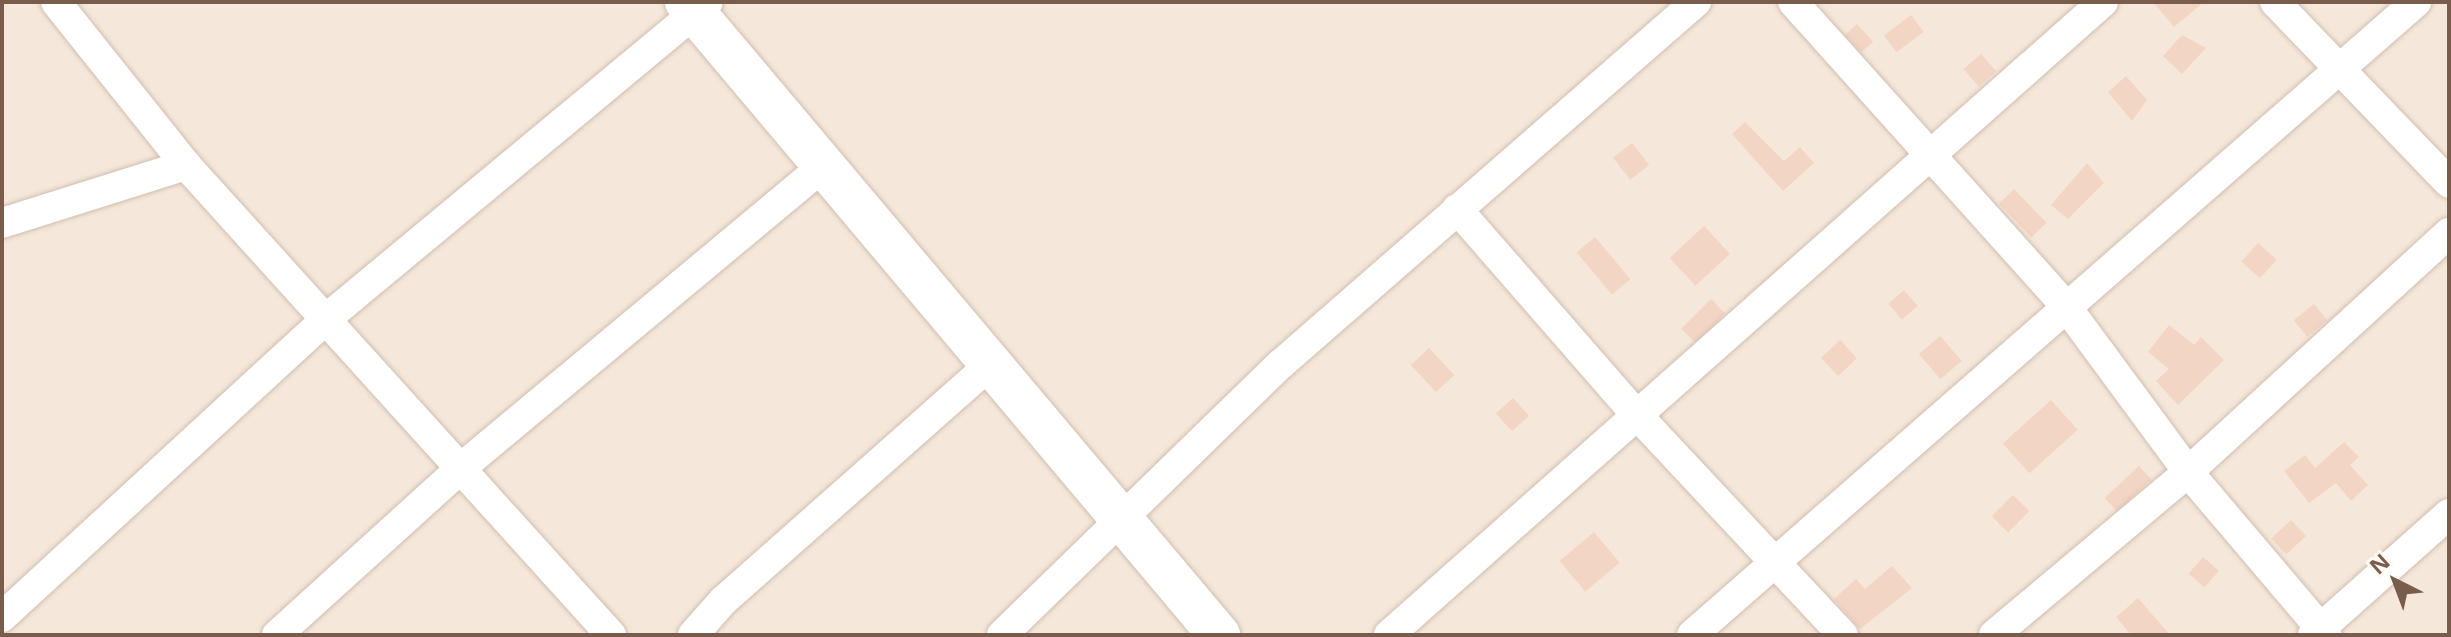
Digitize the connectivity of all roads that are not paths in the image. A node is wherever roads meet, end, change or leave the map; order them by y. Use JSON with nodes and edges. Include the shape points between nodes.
{"nodes":[{"id":1,"x":56,"y":2,"type":"edge"},
{"id":2,"x":1696,"y":2,"type":"edge"},
{"id":3,"x":1793,"y":2,"type":"edge"},
{"id":4,"x":2103,"y":2,"type":"edge"},
{"id":5,"x":2275,"y":2,"type":"edge"},
{"id":6,"x":2416,"y":2,"type":"edge"},
{"id":7,"x":697,"y":6,"type":"edge"},
{"id":8,"x":2338,"y":70,"type":"junction"},
{"id":9,"x":1928,"y":155,"type":"junction"},
{"id":10,"x":186,"y":165,"type":"junction"},
{"id":11,"x":824,"y":166,"type":"junction"},
{"id":12,"x":2449,"y":183,"type":"edge"},
{"id":13,"x":1457,"y":209,"type":"junction"},
{"id":14,"x":2,"y":223,"type":"edge"},
{"id":15,"x":2449,"y":233,"type":"edge"},
{"id":16,"x":2065,"y":305,"type":"junction"},
{"id":17,"x":326,"y":319,"type":"junction"},
{"id":18,"x":990,"y":365,"type":"junction"},
{"id":19,"x":1637,"y":415,"type":"junction"},
{"id":20,"x":461,"y":468,"type":"junction"},
{"id":21,"x":2188,"y":472,"type":"junction"},
{"id":22,"x":2449,"y":514,"type":"edge"},
{"id":23,"x":1122,"y":520,"type":"junction"},
{"id":24,"x":1774,"y":562,"type":"junction"},
{"id":25,"x":2,"y":617,"type":"edge"},
{"id":26,"x":2320,"y":633,"type":"edge"},
{"id":27,"x":277,"y":635,"type":"edge"},
{"id":28,"x":611,"y":635,"type":"edge"},
{"id":29,"x":693,"y":635,"type":"edge"},
{"id":30,"x":1002,"y":635,"type":"edge"},
{"id":31,"x":1219,"y":635,"type":"edge"},
{"id":32,"x":1389,"y":635,"type":"edge"},
{"id":33,"x":1692,"y":635,"type":"edge"},
{"id":34,"x":1843,"y":635,"type":"edge"},
{"id":35,"x":1994,"y":635,"type":"edge"}],
"edges":[{"from":1,"to":10,"type":"street"},
{"from":2,"to":13,"type":"street"},
{"from":3,"to":9,"type":"street"},
{"from":4,"to":9,"type":"street"},
{"from":5,"to":8,"type":"street"},
{"from":6,"to":8,"type":"street"},
{"from":7,"to":11,"type":"street"},
{"from":7,"to":17,"type":"street"},
{"from":8,"to":12,"type":"street"},
{"from":8,"to":16,"type":"street"},
{"from":9,"to":16,"type":"street"},
{"from":9,"to":19,"type":"street"},
{"from":10,"to":14,"type":"street"},
{"from":10,"to":17,"type":"street"},
{"from":11,"to":18,"type":"street"},
{"from":11,"to":20,"type":"street"},
{"from":13,"to":19,"type":"street"},
{"from":13,"to":23,"type":"street","via":[[1281,364]]},
{"from":15,"to":21,"type":"street"},
{"from":16,"to":21,"type":"street"},
{"from":16,"to":24,"type":"street"},
{"from":17,"to":20,"type":"street"},
{"from":17,"to":25,"type":"street"},
{"from":18,"to":23,"type":"street"},
{"from":18,"to":29,"type":"street","via":[[723,601]]},
{"from":19,"to":24,"type":"street"},
{"from":19,"to":32,"type":"street"},
{"from":20,"to":27,"type":"street"},
{"from":20,"to":28,"type":"street"},
{"from":21,"to":26,"type":"street"},
{"from":21,"to":35,"type":"street"},
{"from":22,"to":26,"type":"street"},
{"from":23,"to":30,"type":"street"},
{"from":23,"to":31,"type":"street"},
{"from":24,"to":33,"type":"street"},
{"from":24,"to":34,"type":"street"}]}
